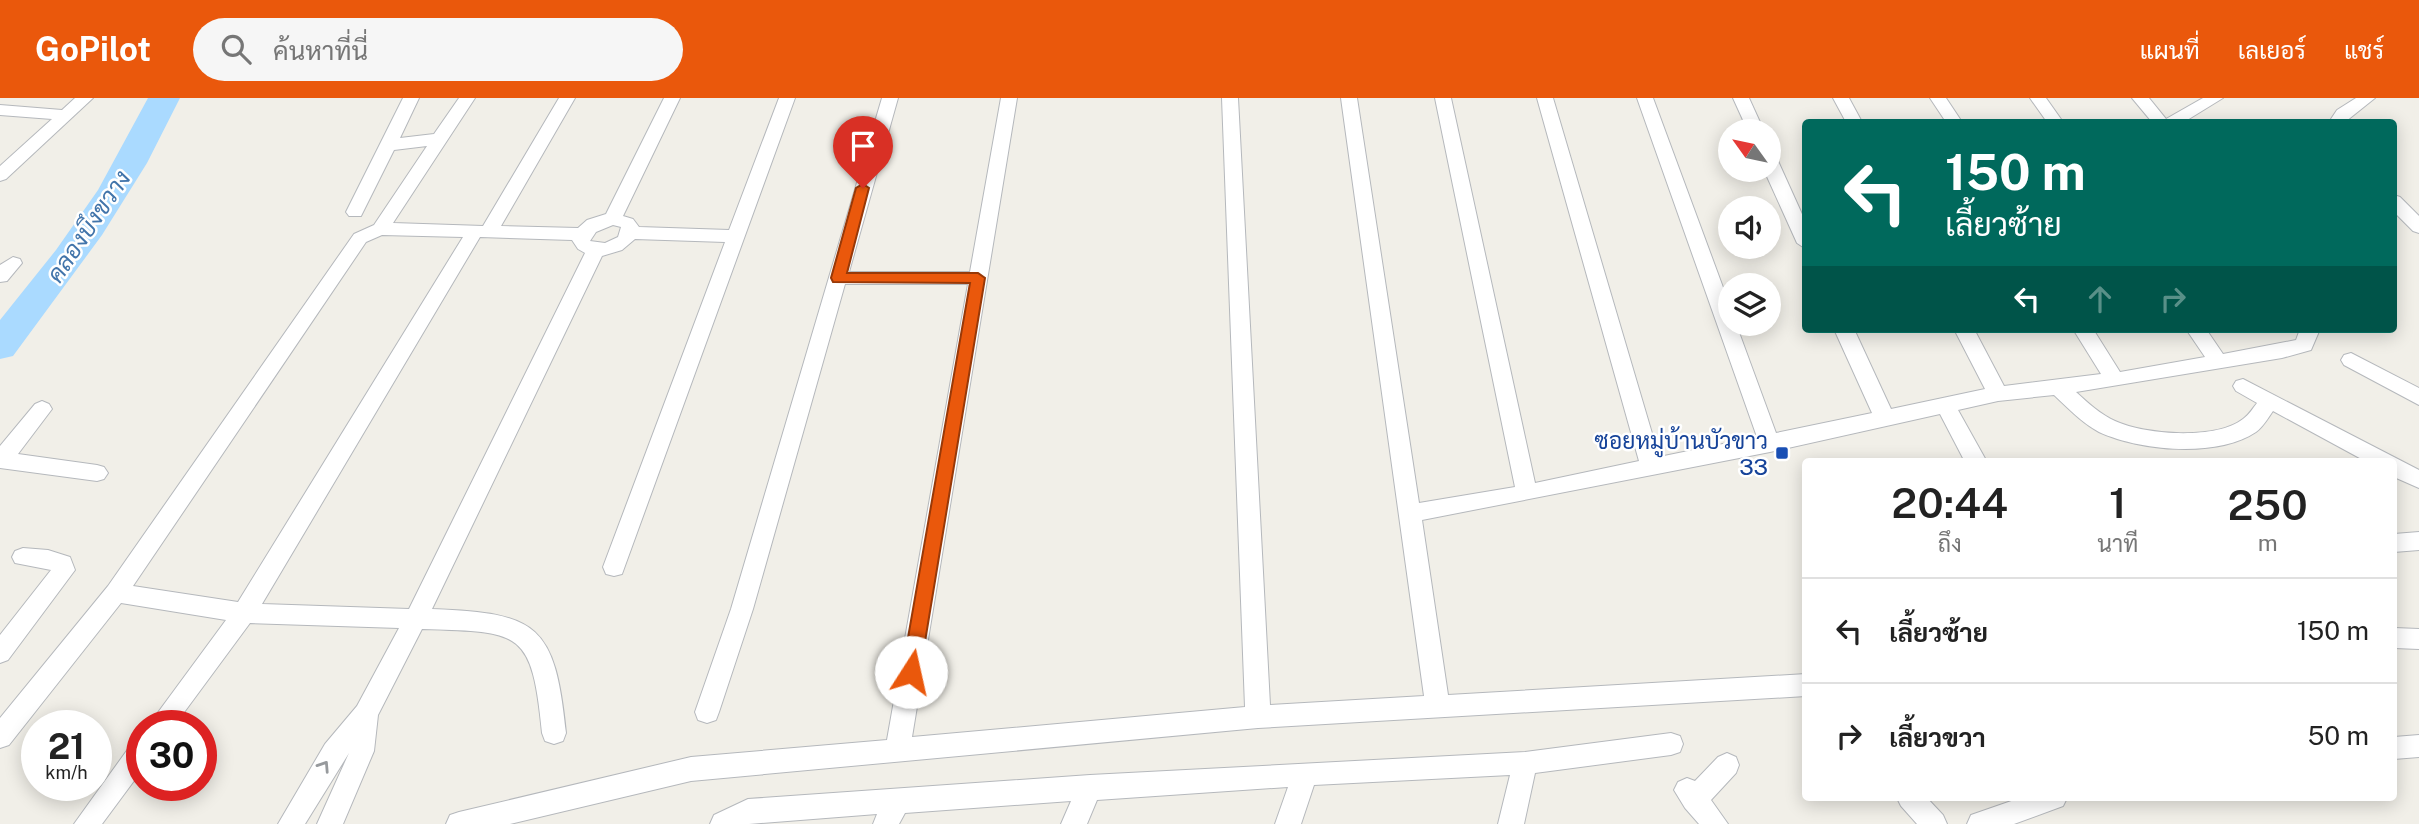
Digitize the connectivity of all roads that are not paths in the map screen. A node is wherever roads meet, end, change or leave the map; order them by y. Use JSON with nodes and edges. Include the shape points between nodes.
{"nodes":[{"id":1,"x":85,"y":98,"type":"edge"},
{"id":2,"x":411,"y":98,"type":"edge"},
{"id":3,"x":467,"y":98,"type":"edge"},
{"id":4,"x":567,"y":98,"type":"edge"},
{"id":5,"x":672,"y":98,"type":"edge"},
{"id":6,"x":787,"y":98,"type":"edge"},
{"id":7,"x":890,"y":98,"type":"edge"},
{"id":8,"x":1009,"y":98,"type":"edge"},
{"id":9,"x":1230,"y":98,"type":"edge"},
{"id":10,"x":1349,"y":98,"type":"edge"},
{"id":11,"x":1443,"y":98,"type":"edge"},
{"id":12,"x":1545,"y":98,"type":"edge"},
{"id":13,"x":1644,"y":98,"type":"edge"},
{"id":14,"x":1741,"y":98,"type":"edge"},
{"id":15,"x":1841,"y":98,"type":"edge"},
{"id":16,"x":1938,"y":98,"type":"edge"},
{"id":17,"x":2038,"y":98,"type":"edge"},
{"id":18,"x":2140,"y":98,"type":"edge"},
{"id":19,"x":2215,"y":98,"type":"edge"},
{"id":20,"x":2367,"y":98,"type":"edge"},
{"id":21,"x":0,"y":110,"type":"edge"},
{"id":22,"x":66,"y":115,"type":"junction"},
{"id":23,"x":1751,"y":119,"type":"edge"},
{"id":24,"x":1852,"y":119,"type":"edge"},
{"id":25,"x":1952,"y":119,"type":"edge"},
{"id":26,"x":2053,"y":119,"type":"edge"},
{"id":27,"x":2158,"y":119,"type":"edge"},
{"id":28,"x":2178,"y":119,"type":"edge"},
{"id":29,"x":2339,"y":119,"type":"edge"},
{"id":30,"x":440,"y":139,"type":"junction"},
{"id":31,"x":388,"y":145,"type":"junction"},
{"id":32,"x":0,"y":175,"type":"edge"},
{"id":33,"x":1778,"y":182,"type":"edge"},
{"id":34,"x":2397,"y":204,"type":"edge"},
{"id":35,"x":355,"y":212,"type":"dead end"},
{"id":36,"x":613,"y":219,"type":"junction"},
{"id":37,"x":2417,"y":222,"type":"edge"},
{"id":38,"x":380,"y":229,"type":"junction"},
{"id":39,"x":481,"y":233,"type":"junction"},
{"id":40,"x":630,"y":233,"type":"junction"},
{"id":41,"x":1802,"y":234,"type":"edge"},
{"id":42,"x":735,"y":236,"type":"junction"},
{"id":43,"x":589,"y":242,"type":"junction"},
{"id":44,"x":838,"y":278,"type":"junction"},
{"id":45,"x":978,"y":278,"type":"junction"},
{"id":46,"x":1846,"y":333,"type":"edge"},
{"id":47,"x":1966,"y":333,"type":"edge"},
{"id":48,"x":2086,"y":333,"type":"edge"},
{"id":49,"x":2199,"y":333,"type":"edge"},
{"id":50,"x":2308,"y":333,"type":"edge"},
{"id":51,"x":2351,"y":360,"type":"dead end"},
{"id":52,"x":2218,"y":362,"type":"junction"},
{"id":53,"x":2115,"y":380,"type":"junction"},
{"id":54,"x":2244,"y":386,"type":"dead end"},
{"id":55,"x":2058,"y":387,"type":"junction"},
{"id":56,"x":1998,"y":394,"type":"junction"},
{"id":57,"x":2419,"y":397,"type":"edge"},
{"id":58,"x":2269,"y":401,"type":"junction"},
{"id":59,"x":1946,"y":407,"type":"junction"},
{"id":60,"x":42,"y":409,"type":"dead end"},
{"id":61,"x":1885,"y":418,"type":"junction"},
{"id":62,"x":1770,"y":444,"type":"junction"},
{"id":63,"x":1974,"y":458,"type":"edge"},
{"id":64,"x":2377,"y":458,"type":"edge"},
{"id":65,"x":1,"y":460,"type":"edge"},
{"id":66,"x":1651,"y":467,"type":"junction"},
{"id":67,"x":2397,"y":469,"type":"edge"},
{"id":68,"x":97,"y":473,"type":"dead end"},
{"id":69,"x":2419,"y":480,"type":"edge"},
{"id":70,"x":1527,"y":494,"type":"junction"},
{"id":71,"x":1408,"y":514,"type":"junction"},
{"id":72,"x":2419,"y":541,"type":"edge"},
{"id":73,"x":2397,"y":543,"type":"edge"},
{"id":74,"x":23,"y":557,"type":"dead end"},
{"id":75,"x":614,"y":567,"type":"dead end"},
{"id":76,"x":116,"y":593,"type":"junction"},
{"id":77,"x":244,"y":613,"type":"junction"},
{"id":78,"x":415,"y":620,"type":"junction"},
{"id":79,"x":2397,"y":638,"type":"edge"},
{"id":80,"x":2419,"y":639,"type":"edge"},
{"id":81,"x":0,"y":653,"type":"edge"},
{"id":82,"x":1802,"y":685,"type":"edge"},
{"id":83,"x":1438,"y":706,"type":"junction"},
{"id":84,"x":172,"y":710,"type":"edge"},
{"id":85,"x":708,"y":712,"type":"dead end"},
{"id":86,"x":366,"y":714,"type":"junction"},
{"id":87,"x":1258,"y":717,"type":"junction"},
{"id":88,"x":554,"y":733,"type":"dead end"},
{"id":89,"x":0,"y":737,"type":"edge"},
{"id":90,"x":1671,"y":744,"type":"dead end"},
{"id":91,"x":2419,"y":746,"type":"edge"},
{"id":92,"x":2397,"y":748,"type":"edge"},
{"id":93,"x":897,"y":752,"type":"junction"},
{"id":94,"x":1525,"y":763,"type":"junction"},
{"id":95,"x":1727,"y":765,"type":"dead end"},
{"id":96,"x":126,"y":772,"type":"edge"},
{"id":97,"x":1305,"y":774,"type":"junction"},
{"id":98,"x":1090,"y":787,"type":"junction"},
{"id":99,"x":1913,"y":801,"type":"edge"},
{"id":100,"x":2045,"y":801,"type":"edge"},
{"id":101,"x":892,"y":813,"type":"edge"},
{"id":102,"x":87,"y":824,"type":"edge"},
{"id":103,"x":291,"y":824,"type":"edge"},
{"id":104,"x":330,"y":824,"type":"edge"},
{"id":105,"x":459,"y":824,"type":"edge"},
{"id":106,"x":723,"y":824,"type":"edge"},
{"id":107,"x":1074,"y":824,"type":"edge"},
{"id":108,"x":1288,"y":824,"type":"edge"},
{"id":109,"x":1511,"y":824,"type":"edge"},
{"id":110,"x":1715,"y":824,"type":"edge"},
{"id":111,"x":1934,"y":824,"type":"edge"},
{"id":112,"x":1980,"y":824,"type":"edge"}],
"edges":[{"from":1,"to":22,"type":"street"},
{"from":2,"to":31,"type":"street"},
{"from":3,"to":30,"type":"street"},
{"from":4,"to":39,"type":"street"},
{"from":5,"to":36,"type":"street"},
{"from":6,"to":42,"type":"street"},
{"from":7,"to":44,"type":"street"},
{"from":8,"to":45,"type":"street"},
{"from":9,"to":87,"type":"street"},
{"from":10,"to":71,"type":"street"},
{"from":11,"to":70,"type":"street"},
{"from":12,"to":66,"type":"street"},
{"from":13,"to":62,"type":"street"},
{"from":14,"to":23,"type":"street"},
{"from":15,"to":24,"type":"street"},
{"from":16,"to":25,"type":"street"},
{"from":17,"to":26,"type":"street"},
{"from":18,"to":27,"type":"street"},
{"from":19,"to":28,"type":"street"},
{"from":20,"to":29,"type":"street"},
{"from":21,"to":22,"type":"street"},
{"from":22,"to":32,"type":"street"},
{"from":30,"to":31,"type":"street"},
{"from":30,"to":38,"type":"street"},
{"from":31,"to":35,"type":"street"},
{"from":33,"to":41,"type":"street"},
{"from":34,"to":37,"type":"street"},
{"from":36,"to":40,"type":"street","via":[[626,223]]},
{"from":36,"to":43,"type":"street","via":[[594,223]]},
{"from":38,"to":39,"type":"street"},
{"from":38,"to":76,"type":"street","via":[[360,238]]},
{"from":39,"to":43,"type":"street"},
{"from":39,"to":77,"type":"street"},
{"from":40,"to":42,"type":"street"},
{"from":40,"to":43,"type":"street","via":[[618,246]]},
{"from":42,"to":75,"type":"street"},
{"from":43,"to":78,"type":"street"},
{"from":44,"to":45,"type":"street"},
{"from":44,"to":85,"type":"street"},
{"from":45,"to":93,"type":"street"},
{"from":46,"to":61,"type":"street"},
{"from":47,"to":56,"type":"street"},
{"from":48,"to":53,"type":"street"},
{"from":49,"to":52,"type":"street"},
{"from":50,"to":52,"type":"street","via":[[2304,345]]},
{"from":51,"to":57,"type":"street"},
{"from":52,"to":53,"type":"street"},
{"from":53,"to":55,"type":"street"},
{"from":54,"to":58,"type":"street"},
{"from":55,"to":56,"type":"street"},
{"from":55,"to":58,"type":"street","via":[[2112,429],[2183,441],[2236,433],[2251,424]]},
{"from":56,"to":59,"type":"street"},
{"from":58,"to":64,"type":"street"},
{"from":59,"to":61,"type":"street"},
{"from":59,"to":63,"type":"street"},
{"from":60,"to":65,"type":"street"},
{"from":61,"to":62,"type":"street"},
{"from":62,"to":66,"type":"street"},
{"from":65,"to":68,"type":"street"},
{"from":66,"to":70,"type":"street"},
{"from":67,"to":69,"type":"street"},
{"from":70,"to":71,"type":"street"},
{"from":71,"to":83,"type":"street"},
{"from":72,"to":73,"type":"street"},
{"from":74,"to":81,"type":"street","via":[[56,561],[64,570]]},
{"from":76,"to":77,"type":"street"},
{"from":76,"to":89,"type":"street"},
{"from":77,"to":78,"type":"street"},
{"from":77,"to":84,"type":"street"},
{"from":78,"to":86,"type":"street"},
{"from":78,"to":88,"type":"street","via":[[482,621],[513,628],[530,641],[549,685]]},
{"from":79,"to":80,"type":"street"},
{"from":82,"to":83,"type":"street"},
{"from":83,"to":87,"type":"street"},
{"from":103,"to":86,"type":"street","one_way":true,"via":[[334,752]]},
{"from":86,"to":104,"type":"street","via":[[362,751]]},
{"from":87,"to":93,"type":"street"},
{"from":90,"to":94,"type":"street"},
{"from":91,"to":92,"type":"street"},
{"from":93,"to":105,"type":"street","via":[[691,769]]},
{"from":94,"to":97,"type":"street"},
{"from":94,"to":109,"type":"street"},
{"from":95,"to":110,"type":"street","via":[[1690,794]]},
{"from":96,"to":102,"type":"street"},
{"from":97,"to":98,"type":"street"},
{"from":97,"to":108,"type":"street"},
{"from":98,"to":101,"type":"street"},
{"from":98,"to":107,"type":"street"},
{"from":99,"to":111,"type":"street"},
{"from":100,"to":112,"type":"street"},
{"from":101,"to":106,"type":"street","via":[[748,811]]}]}
